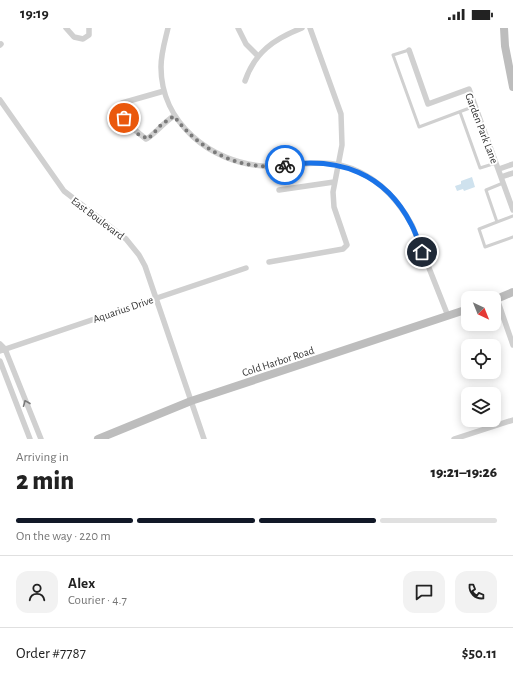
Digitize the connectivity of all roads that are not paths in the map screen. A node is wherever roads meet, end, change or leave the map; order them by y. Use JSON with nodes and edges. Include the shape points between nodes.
{"nodes":[{"id":1,"x":66,"y":28,"type":"edge"},
{"id":2,"x":89,"y":28,"type":"edge"},
{"id":3,"x":168,"y":28,"type":"edge"},
{"id":4,"x":238,"y":28,"type":"edge"},
{"id":5,"x":302,"y":28,"type":"edge"},
{"id":6,"x":310,"y":28,"type":"edge"},
{"id":7,"x":504,"y":28,"type":"edge"},
{"id":8,"x":409,"y":50,"type":"joint"},
{"id":9,"x":258,"y":56,"type":"junction"},
{"id":10,"x":245,"y":81,"type":"dead end"},
{"id":11,"x":513,"y":87,"type":"edge"},
{"id":12,"x":164,"y":90,"type":"junction"},
{"id":13,"x":0,"y":100,"type":"edge"},
{"id":14,"x":475,"y":106,"type":"junction"},
{"id":15,"x":460,"y":112,"type":"junction"},
{"id":16,"x":174,"y":116,"type":"junction"},
{"id":17,"x":496,"y":163,"type":"junction"},
{"id":18,"x":513,"y":164,"type":"edge"},
{"id":19,"x":339,"y":165,"type":"junction"},
{"id":20,"x":498,"y":170,"type":"junction"},
{"id":21,"x":513,"y":173,"type":"edge"},
{"id":22,"x":501,"y":177,"type":"junction"},
{"id":23,"x":334,"y":182,"type":"junction"},
{"id":24,"x":503,"y":183,"type":"junction"},
{"id":25,"x":279,"y":190,"type":"dead end"},
{"id":26,"x":513,"y":210,"type":"edge"},
{"id":27,"x":513,"y":216,"type":"edge"},
{"id":28,"x":498,"y":222,"type":"junction"},
{"id":29,"x":513,"y":237,"type":"edge"},
{"id":30,"x":269,"y":262,"type":"dead end"},
{"id":31,"x":246,"y":268,"type":"dead end"},
{"id":32,"x":513,"y":292,"type":"edge"},
{"id":33,"x":501,"y":297,"type":"edge"},
{"id":34,"x":156,"y":298,"type":"junction"},
{"id":35,"x":461,"y":311,"type":"edge"},
{"id":36,"x":501,"y":313,"type":"edge"},
{"id":37,"x":448,"y":316,"type":"junction"},
{"id":38,"x":0,"y":344,"type":"edge"},
{"id":39,"x":513,"y":345,"type":"edge"},
{"id":40,"x":2,"y":350,"type":"edge"},
{"id":41,"x":0,"y":361,"type":"edge"},
{"id":42,"x":191,"y":401,"type":"junction"},
{"id":43,"x":513,"y":420,"type":"edge"},
{"id":44,"x":30,"y":439,"type":"edge"},
{"id":45,"x":41,"y":439,"type":"edge"},
{"id":46,"x":98,"y":439,"type":"edge"},
{"id":47,"x":204,"y":439,"type":"edge"},
{"id":48,"x":454,"y":439,"type":"edge"}],
"edges":[{"from":1,"to":2,"type":"street","via":[[74,37],[83,39],[89,35]]},
{"from":3,"to":12,"type":"street","via":[[161,56]]},
{"from":4,"to":9,"type":"street","via":[[246,44]]},
{"from":5,"to":9,"type":"street","via":[[278,38]]},
{"from":6,"to":19,"type":"street","via":[[341,114],[342,145]]},
{"from":7,"to":11,"type":"main road"},
{"from":8,"to":14,"type":"street","name":"Garden Park Lane","via":[[428,104],[469,89]]},
{"from":8,"to":15,"type":"lane","via":[[393,56],[419,127]]},
{"from":9,"to":10,"type":"street"},
{"from":12,"to":16,"type":"street"},
{"from":12,"to":16,"type":"street","via":[[122,103],[119,110],[130,126],[146,139],[151,138],[162,124]]},
{"from":13,"to":34,"type":"street","name":"East Boulevard","via":[[64,191],[133,246],[145,266]]},
{"from":14,"to":15,"type":"lane"},
{"from":14,"to":17,"type":"street","name":"Garden Park Lane"},
{"from":15,"to":17,"type":"lane","via":[[480,168]]},
{"from":16,"to":19,"type":"street","via":[[197,141],[218,154],[239,162],[266,166],[314,162]]},
{"from":17,"to":20,"type":"street","name":"Garden Park Lane"},
{"from":18,"to":20,"type":"street","name":"Garden Park Lane"},
{"from":19,"to":23,"type":"street"},
{"from":19,"to":37,"type":"street","via":[[372,179],[399,204],[412,225]]},
{"from":20,"to":22,"type":"street","name":"Garden Park Lane"},
{"from":21,"to":22,"type":"street","name":"Garden Park Lane"},
{"from":22,"to":24,"type":"street","name":"Garden Park Lane"},
{"from":23,"to":25,"type":"street"},
{"from":23,"to":30,"type":"street","via":[[334,207],[347,242],[346,248]]},
{"from":24,"to":26,"type":"street","name":"Garden Park Lane"},
{"from":24,"to":28,"type":"lane","via":[[486,190]]},
{"from":27,"to":28,"type":"lane"},
{"from":28,"to":29,"type":"lane","via":[[479,229],[485,247]]},
{"from":31,"to":34,"type":"street","name":"Aquarius Drive"},
{"from":32,"to":33,"type":"main road"},
{"from":34,"to":40,"type":"street","name":"Aquarius Drive"},
{"from":34,"to":42,"type":"street","name":"East Boulevard"},
{"from":35,"to":37,"type":"main road","name":"Cold Harbor Road"},
{"from":36,"to":39,"type":"street"},
{"from":37,"to":42,"type":"main road","name":"Cold Harbor Road"},
{"from":38,"to":40,"type":"street"},
{"from":45,"to":40,"type":"street","one_way":true},
{"from":41,"to":44,"type":"street"},
{"from":42,"to":46,"type":"main road","name":"Cold Harbor Road"},
{"from":42,"to":47,"type":"street","name":"East Boulevard"},
{"from":43,"to":48,"type":"street"}]}
